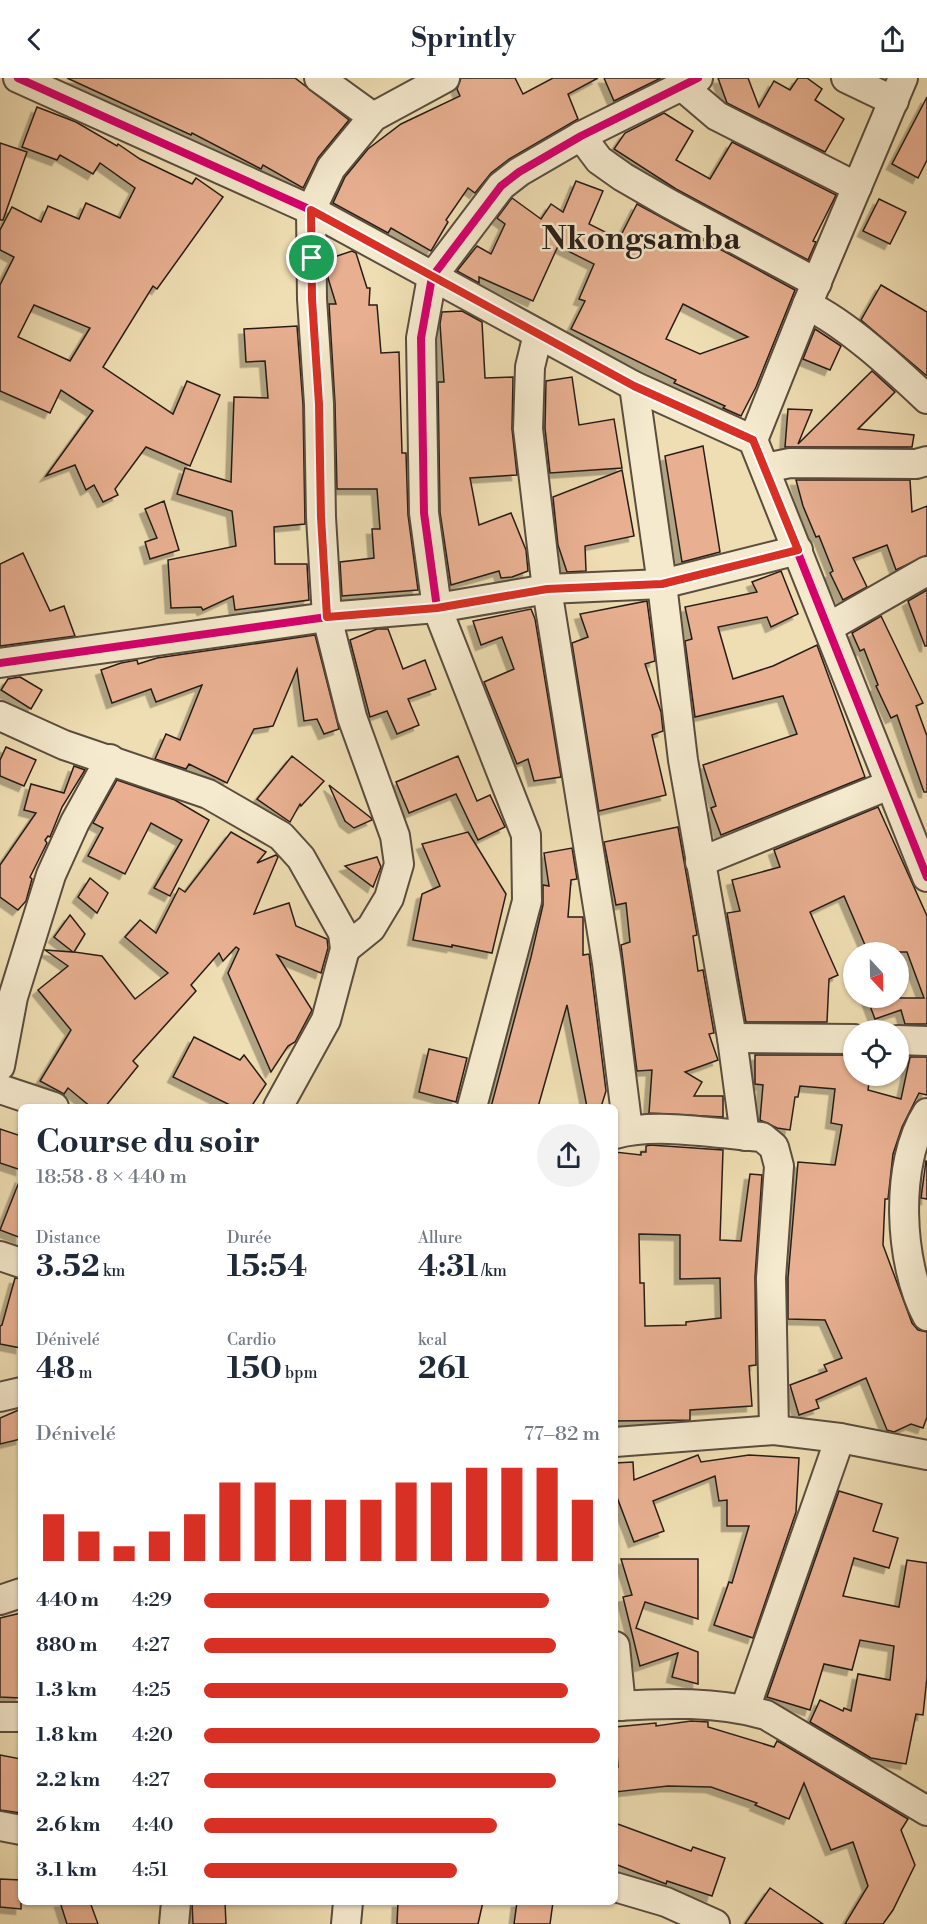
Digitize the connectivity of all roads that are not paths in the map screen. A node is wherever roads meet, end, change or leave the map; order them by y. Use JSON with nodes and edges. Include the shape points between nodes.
{"nodes":[{"id":1,"x":18,"y":78,"type":"edge"},
{"id":2,"x":319,"y":78,"type":"edge"},
{"id":3,"x":445,"y":78,"type":"edge"},
{"id":4,"x":846,"y":78,"type":"edge"},
{"id":5,"x":690,"y":82,"type":"edge"},
{"id":6,"x":898,"y":89,"type":"edge"},
{"id":7,"x":373,"y":117,"type":"junction"},
{"id":8,"x":581,"y":136,"type":"junction"},
{"id":9,"x":857,"y":187,"type":"junction"},
{"id":10,"x":311,"y":210,"type":"junction"},
{"id":11,"x":432,"y":277,"type":"junction"},
{"id":12,"x":812,"y":294,"type":"junction"},
{"id":13,"x":538,"y":334,"type":"junction"},
{"id":14,"x":634,"y":386,"type":"junction"},
{"id":15,"x":927,"y":399,"type":"edge"},
{"id":16,"x":753,"y":440,"type":"junction"},
{"id":17,"x":927,"y":461,"type":"edge"},
{"id":18,"x":765,"y":468,"type":"junction"},
{"id":19,"x":798,"y":550,"type":"junction"},
{"id":20,"x":927,"y":571,"type":"edge"},
{"id":21,"x":662,"y":584,"type":"junction"},
{"id":22,"x":547,"y":589,"type":"junction"},
{"id":23,"x":437,"y":608,"type":"junction"},
{"id":24,"x":327,"y":617,"type":"junction"},
{"id":25,"x":829,"y":627,"type":"junction"},
{"id":26,"x":0,"y":663,"type":"edge"},
{"id":27,"x":0,"y":716,"type":"edge"},
{"id":28,"x":110,"y":759,"type":"junction"},
{"id":29,"x":889,"y":784,"type":"junction"},
{"id":30,"x":918,"y":821,"type":"edge"},
{"id":31,"x":700,"y":862,"type":"junction"},
{"id":32,"x":927,"y":877,"type":"edge"},
{"id":33,"x":345,"y":949,"type":"junction"},
{"id":34,"x":732,"y":1038,"type":"junction"},
{"id":35,"x":843,"y":1039,"type":"edge"},
{"id":36,"x":909,"y":1040,"type":"edge"},
{"id":37,"x":927,"y":1041,"type":"edge"},
{"id":38,"x":0,"y":1066,"type":"edge"},
{"id":39,"x":0,"y":1089,"type":"edge"},
{"id":40,"x":45,"y":1104,"type":"edge"},
{"id":41,"x":280,"y":1104,"type":"edge"},
{"id":42,"x":473,"y":1104,"type":"edge"},
{"id":43,"x":927,"y":1113,"type":"edge"},
{"id":44,"x":622,"y":1132,"type":"edge"},
{"id":45,"x":745,"y":1136,"type":"junction"},
{"id":46,"x":0,"y":1256,"type":"edge"},
{"id":47,"x":18,"y":1262,"type":"edge"},
{"id":48,"x":927,"y":1316,"type":"edge"},
{"id":49,"x":18,"y":1393,"type":"edge"},
{"id":50,"x":0,"y":1396,"type":"edge"},
{"id":51,"x":774,"y":1430,"type":"junction"},
{"id":52,"x":840,"y":1438,"type":"junction"},
{"id":53,"x":618,"y":1442,"type":"edge"},
{"id":54,"x":927,"y":1455,"type":"edge"},
{"id":55,"x":18,"y":1594,"type":"edge"},
{"id":56,"x":0,"y":1600,"type":"edge"},
{"id":57,"x":618,"y":1706,"type":"edge"},
{"id":58,"x":745,"y":1709,"type":"junction"},
{"id":59,"x":0,"y":1717,"type":"edge"},
{"id":60,"x":18,"y":1717,"type":"edge"},
{"id":61,"x":927,"y":1811,"type":"edge"},
{"id":62,"x":0,"y":1826,"type":"edge"},
{"id":63,"x":18,"y":1829,"type":"edge"},
{"id":64,"x":618,"y":1888,"type":"edge"},
{"id":65,"x":176,"y":1905,"type":"edge"},
{"id":66,"x":348,"y":1905,"type":"edge"},
{"id":67,"x":174,"y":1924,"type":"edge"},
{"id":68,"x":346,"y":1924,"type":"edge"},
{"id":69,"x":715,"y":1924,"type":"edge"}],
"edges":[{"from":1,"to":10,"type":"street"},
{"from":2,"to":7,"type":"street"},
{"from":3,"to":7,"type":"street"},
{"from":4,"to":6,"type":"street"},
{"from":5,"to":8,"type":"street"},
{"from":5,"to":9,"type":"street","via":[[717,116]]},
{"from":6,"to":9,"type":"street"},
{"from":7,"to":10,"type":"street","via":[[331,168]]},
{"from":8,"to":11,"type":"street","via":[[501,186]]},
{"from":8,"to":12,"type":"street","via":[[599,160]]},
{"from":9,"to":12,"type":"street"},
{"from":10,"to":11,"type":"street"},
{"from":10,"to":24,"type":"street"},
{"from":11,"to":13,"type":"street"},
{"from":11,"to":23,"type":"street","via":[[421,349],[424,513]]},
{"from":12,"to":15,"type":"street","via":[[826,315]]},
{"from":12,"to":16,"type":"street"},
{"from":13,"to":14,"type":"street"},
{"from":13,"to":22,"type":"street","via":[[528,386],[528,429]]},
{"from":14,"to":16,"type":"street"},
{"from":14,"to":21,"type":"street"},
{"from":16,"to":18,"type":"street"},
{"from":17,"to":18,"type":"street","via":[[790,463]]},
{"from":18,"to":19,"type":"street"},
{"from":19,"to":21,"type":"street"},
{"from":19,"to":25,"type":"street"},
{"from":20,"to":25,"type":"street"},
{"from":21,"to":22,"type":"street"},
{"from":21,"to":31,"type":"street","via":[[682,760]]},
{"from":22,"to":23,"type":"street"},
{"from":22,"to":44,"type":"street","via":[[607,963]]},
{"from":23,"to":24,"type":"street"},
{"from":23,"to":42,"type":"street","via":[[526,835],[527,901]]},
{"from":24,"to":26,"type":"street"},
{"from":24,"to":33,"type":"street","via":[[352,717],[395,836],[399,864],[389,898],[371,928]]},
{"from":25,"to":29,"type":"street"},
{"from":27,"to":28,"type":"street","via":[[64,745]]},
{"from":28,"to":33,"type":"street","via":[[208,794],[281,836],[301,858],[323,894],[343,933]]},
{"from":28,"to":38,"type":"street","via":[[51,875],[13,998]]},
{"from":29,"to":30,"type":"street"},
{"from":29,"to":31,"type":"street"},
{"from":30,"to":32,"type":"street"},
{"from":31,"to":34,"type":"street"},
{"from":33,"to":41,"type":"street","via":[[323,1028]]},
{"from":34,"to":35,"type":"street"},
{"from":34,"to":45,"type":"street"},
{"from":36,"to":37,"type":"street"},
{"from":39,"to":40,"type":"street"},
{"from":43,"to":48,"type":"street","via":[[916,1133],[906,1183],[904,1226],[916,1296]]},
{"from":44,"to":45,"type":"street","via":[[669,1130]]},
{"from":45,"to":51,"type":"street","via":[[762,1137],[774,1147],[779,1166],[771,1278]]},
{"from":46,"to":47,"type":"street"},
{"from":49,"to":50,"type":"street"},
{"from":51,"to":52,"type":"street"},
{"from":51,"to":53,"type":"street"},
{"from":52,"to":54,"type":"street"},
{"from":52,"to":58,"type":"street"},
{"from":55,"to":56,"type":"street"},
{"from":57,"to":58,"type":"street","via":[[700,1704]]},
{"from":58,"to":61,"type":"street","via":[[766,1715],[807,1737]]},
{"from":59,"to":60,"type":"street"},
{"from":62,"to":63,"type":"street"},
{"from":64,"to":69,"type":"street","via":[[666,1902]]},
{"from":65,"to":67,"type":"street"},
{"from":66,"to":68,"type":"street"}]}
